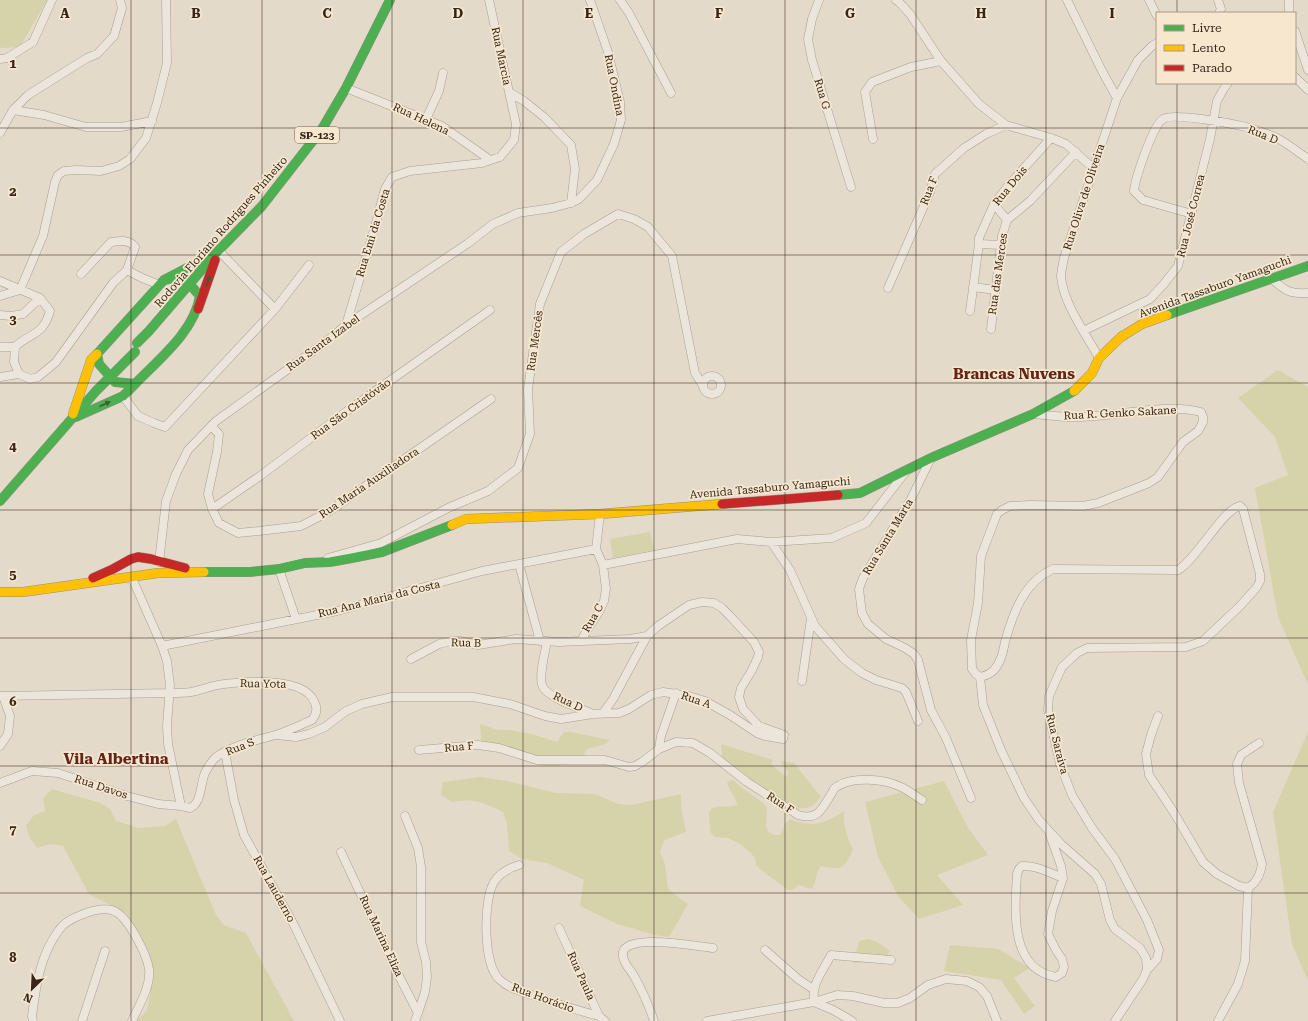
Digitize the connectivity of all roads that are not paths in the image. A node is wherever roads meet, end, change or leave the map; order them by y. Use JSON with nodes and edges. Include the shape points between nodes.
{"nodes":[{"id":1,"x":52,"y":0,"type":"edge"},
{"id":2,"x":120,"y":0,"type":"edge"},
{"id":3,"x":166,"y":0,"type":"edge"},
{"id":4,"x":390,"y":0,"type":"edge"},
{"id":5,"x":489,"y":0,"type":"edge"},
{"id":6,"x":590,"y":0,"type":"edge"},
{"id":7,"x":620,"y":0,"type":"edge"},
{"id":8,"x":819,"y":0,"type":"edge"},
{"id":9,"x":896,"y":0,"type":"edge"},
{"id":10,"x":1067,"y":0,"type":"edge"},
{"id":11,"x":1148,"y":0,"type":"edge"},
{"id":12,"x":1218,"y":0,"type":"edge"},
{"id":13,"x":1289,"y":0,"type":"edge"},
{"id":14,"x":1220,"y":12,"type":"edge"},
{"id":15,"x":1289,"y":12,"type":"edge"},
{"id":16,"x":1156,"y":14,"type":"edge"},
{"id":17,"x":1296,"y":34,"type":"edge"},
{"id":18,"x":1156,"y":44,"type":"edge"},
{"id":19,"x":0,"y":59,"type":"edge"},
{"id":20,"x":941,"y":61,"type":"junction"},
{"id":21,"x":1308,"y":70,"type":"edge"},
{"id":22,"x":443,"y":73,"type":"dead end"},
{"id":23,"x":1296,"y":78,"type":"edge"},
{"id":24,"x":1227,"y":84,"type":"edge"},
{"id":25,"x":346,"y":88,"type":"junction"},
{"id":26,"x":1308,"y":90,"type":"edge"},
{"id":27,"x":509,"y":92,"type":"junction"},
{"id":28,"x":671,"y":93,"type":"dead end"},
{"id":29,"x":1116,"y":98,"type":"junction"},
{"id":30,"x":13,"y":110,"type":"junction"},
{"id":31,"x":426,"y":119,"type":"junction"},
{"id":32,"x":152,"y":121,"type":"junction"},
{"id":33,"x":1214,"y":121,"type":"junction"},
{"id":34,"x":1006,"y":125,"type":"junction"},
{"id":35,"x":0,"y":133,"type":"edge"},
{"id":36,"x":1051,"y":138,"type":"junction"},
{"id":37,"x":873,"y":139,"type":"dead end"},
{"id":38,"x":1076,"y":152,"type":"junction"},
{"id":39,"x":490,"y":160,"type":"junction"},
{"id":40,"x":1308,"y":160,"type":"edge"},
{"id":41,"x":1093,"y":168,"type":"junction"},
{"id":42,"x":851,"y":187,"type":"dead end"},
{"id":43,"x":571,"y":203,"type":"junction"},
{"id":44,"x":994,"y":204,"type":"junction"},
{"id":45,"x":1192,"y":214,"type":"junction"},
{"id":46,"x":1007,"y":220,"type":"junction"},
{"id":47,"x":979,"y":244,"type":"junction"},
{"id":48,"x":1001,"y":245,"type":"junction"},
{"id":49,"x":218,"y":251,"type":"junction"},
{"id":50,"x":309,"y":266,"type":"dead end"},
{"id":51,"x":1308,"y":266,"type":"edge"},
{"id":52,"x":127,"y":270,"type":"junction"},
{"id":53,"x":81,"y":274,"type":"dead end"},
{"id":54,"x":1272,"y":279,"type":"junction"},
{"id":55,"x":0,"y":281,"type":"edge"},
{"id":56,"x":162,"y":283,"type":"junction"},
{"id":57,"x":190,"y":285,"type":"junction"},
{"id":58,"x":973,"y":287,"type":"junction"},
{"id":59,"x":888,"y":288,"type":"dead end"},
{"id":60,"x":20,"y":290,"type":"junction"},
{"id":61,"x":995,"y":290,"type":"junction"},
{"id":62,"x":1308,"y":294,"type":"edge"},
{"id":63,"x":0,"y":296,"type":"edge"},
{"id":64,"x":40,"y":298,"type":"junction"},
{"id":65,"x":198,"y":309,"type":"junction"},
{"id":66,"x":275,"y":309,"type":"junction"},
{"id":67,"x":490,"y":310,"type":"dead end"},
{"id":68,"x":970,"y":311,"type":"dead end"},
{"id":69,"x":0,"y":315,"type":"edge"},
{"id":70,"x":346,"y":325,"type":"junction"},
{"id":71,"x":991,"y":329,"type":"dead end"},
{"id":72,"x":1082,"y":331,"type":"junction"},
{"id":73,"x":0,"y":347,"type":"edge"},
{"id":74,"x":15,"y":347,"type":"junction"},
{"id":75,"x":97,"y":354,"type":"junction"},
{"id":76,"x":1099,"y":358,"type":"junction"},
{"id":77,"x":19,"y":374,"type":"junction"},
{"id":78,"x":0,"y":377,"type":"edge"},
{"id":79,"x":110,"y":377,"type":"junction"},
{"id":80,"x":135,"y":384,"type":"junction"},
{"id":81,"x":702,"y":384,"type":"dead end"},
{"id":82,"x":123,"y":396,"type":"junction"},
{"id":83,"x":491,"y":399,"type":"dead end"},
{"id":84,"x":1033,"y":414,"type":"junction"},
{"id":85,"x":71,"y":419,"type":"junction"},
{"id":86,"x":211,"y":426,"type":"junction"},
{"id":87,"x":931,"y":458,"type":"junction"},
{"id":88,"x":909,"y":468,"type":"junction"},
{"id":89,"x":0,"y":501,"type":"edge"},
{"id":90,"x":212,"y":509,"type":"junction"},
{"id":91,"x":600,"y":514,"type":"junction"},
{"id":92,"x":771,"y":542,"type":"junction"},
{"id":93,"x":596,"y":549,"type":"junction"},
{"id":94,"x":127,"y":560,"type":"junction"},
{"id":95,"x":159,"y":562,"type":"junction"},
{"id":96,"x":305,"y":563,"type":"junction"},
{"id":97,"x":520,"y":564,"type":"junction"},
{"id":98,"x":602,"y":565,"type":"junction"},
{"id":99,"x":279,"y":569,"type":"junction"},
{"id":100,"x":205,"y":572,"type":"junction"},
{"id":101,"x":154,"y":574,"type":"junction"},
{"id":102,"x":132,"y":578,"type":"junction"},
{"id":103,"x":73,"y":584,"type":"junction"},
{"id":104,"x":0,"y":592,"type":"edge"},
{"id":105,"x":811,"y":618,"type":"junction"},
{"id":106,"x":296,"y":619,"type":"junction"},
{"id":107,"x":647,"y":636,"type":"junction"},
{"id":108,"x":544,"y":641,"type":"junction"},
{"id":109,"x":581,"y":641,"type":"junction"},
{"id":110,"x":162,"y":646,"type":"junction"},
{"id":111,"x":411,"y":659,"type":"dead end"},
{"id":112,"x":980,"y":677,"type":"junction"},
{"id":113,"x":802,"y":681,"type":"dead end"},
{"id":114,"x":170,"y":693,"type":"junction"},
{"id":115,"x":676,"y":694,"type":"junction"},
{"id":116,"x":2,"y":696,"type":"edge"},
{"id":117,"x":602,"y":713,"type":"junction"},
{"id":118,"x":593,"y":714,"type":"junction"},
{"id":119,"x":1158,"y":716,"type":"dead end"},
{"id":120,"x":918,"y":721,"type":"dead end"},
{"id":121,"x":276,"y":735,"type":"junction"},
{"id":122,"x":1258,"y":743,"type":"dead end"},
{"id":123,"x":0,"y":746,"type":"edge"},
{"id":124,"x":659,"y":749,"type":"junction"},
{"id":125,"x":419,"y":750,"type":"dead end"},
{"id":126,"x":225,"y":752,"type":"junction"},
{"id":127,"x":0,"y":783,"type":"edge"},
{"id":128,"x":971,"y":798,"type":"dead end"},
{"id":129,"x":922,"y":800,"type":"dead end"},
{"id":130,"x":181,"y":806,"type":"junction"},
{"id":131,"x":190,"y":808,"type":"joint"},
{"id":132,"x":405,"y":816,"type":"dead end"},
{"id":133,"x":1049,"y":831,"type":"junction"},
{"id":134,"x":341,"y":852,"type":"dead end"},
{"id":135,"x":519,"y":865,"type":"dead end"},
{"id":136,"x":1062,"y":878,"type":"junction"},
{"id":137,"x":1248,"y":888,"type":"junction"},
{"id":138,"x":559,"y":928,"type":"dead end"},
{"id":139,"x":713,"y":948,"type":"dead end"},
{"id":140,"x":765,"y":950,"type":"dead end"},
{"id":141,"x":105,"y":951,"type":"dead end"},
{"id":142,"x":891,"y":960,"type":"dead end"},
{"id":143,"x":1147,"y":970,"type":"junction"},
{"id":144,"x":814,"y":989,"type":"junction"},
{"id":145,"x":814,"y":1002,"type":"junction"},
{"id":146,"x":417,"y":1017,"type":"edge"},
{"id":147,"x":602,"y":1019,"type":"edge"},
{"id":148,"x":33,"y":1021,"type":"edge"},
{"id":149,"x":82,"y":1021,"type":"edge"},
{"id":150,"x":132,"y":1021,"type":"edge"},
{"id":151,"x":340,"y":1021,"type":"edge"},
{"id":152,"x":654,"y":1021,"type":"edge"},
{"id":153,"x":707,"y":1021,"type":"edge"},
{"id":154,"x":852,"y":1021,"type":"edge"},
{"id":155,"x":997,"y":1021,"type":"edge"},
{"id":156,"x":1115,"y":1021,"type":"edge"},
{"id":157,"x":1218,"y":1021,"type":"edge"}],
"edges":[{"from":1,"to":19,"type":"street","via":[[33,42],[7,58]]},
{"from":2,"to":30,"type":"street","via":[[122,8],[114,36],[97,54],[28,95]]},
{"from":3,"to":32,"type":"street","via":[[167,63]]},
{"from":4,"to":25,"type":"street","name":"Rodovia Floriano Rodrigues Pinheiro","number":"SP-123"},
{"from":5,"to":27,"type":"street","name":"Rua Marcia"},
{"from":6,"to":43,"type":"street","name":"Rua Ondina","via":[[608,52],[620,102],[621,120],[614,144],[597,180],[579,199]]},
{"from":7,"to":28,"type":"street"},
{"from":8,"to":42,"type":"street","name":"Rua G","via":[[808,39],[814,67]]},
{"from":9,"to":20,"type":"street","via":[[910,14]]},
{"from":10,"to":29,"type":"street"},
{"from":11,"to":16,"type":"street"},
{"from":12,"to":14,"type":"street"},
{"from":13,"to":15,"type":"street"},
{"from":17,"to":21,"type":"street"},
{"from":18,"to":29,"type":"street","name":"Rua Oliva de Oliveira","via":[[1138,60]]},
{"from":20,"to":34,"type":"street","via":[[979,104]]},
{"from":20,"to":37,"type":"street","via":[[911,67],[872,82],[865,92]]},
{"from":22,"to":31,"type":"street","via":[[439,91]]},
{"from":23,"to":26,"type":"street"},
{"from":24,"to":33,"type":"street","name":"Rua José Correa","via":[[1217,101]]},
{"from":25,"to":31,"type":"street","name":"Rua Helena"},
{"from":25,"to":49,"type":"street","name":"Rodovia Floriano Rodrigues Pinheiro","number":"SP-123","via":[[322,129],[299,160],[262,206]]},
{"from":27,"to":39,"type":"street","name":"Rua Emi da Costa","via":[[516,124],[514,140],[500,157]]},
{"from":27,"to":43,"type":"street","name":"Rua Marcia","via":[[544,117],[571,145],[575,169]]},
{"from":29,"to":41,"type":"street","name":"Rua Oliva de Oliveira"},
{"from":30,"to":32,"type":"street","via":[[44,115],[86,128],[120,127]]},
{"from":30,"to":35,"type":"street"},
{"from":31,"to":39,"type":"street","name":"Rua Helena","via":[[442,126]]},
{"from":32,"to":60,"type":"street","via":[[146,138],[130,159],[119,166],[101,171],[64,171],[58,175],[43,236]]},
{"from":33,"to":40,"type":"street","name":"Rua D","via":[[1276,138]]},
{"from":33,"to":45,"type":"street","name":"Rua José Correa"},
{"from":33,"to":45,"type":"street","name":"Rua D","via":[[1173,116],[1163,118],[1156,126],[1135,182],[1134,191],[1144,200]]},
{"from":34,"to":36,"type":"street"},
{"from":34,"to":59,"type":"street","name":"Rua F","via":[[964,148],[935,174],[930,192]]},
{"from":36,"to":38,"type":"street","via":[[1066,144]]},
{"from":36,"to":44,"type":"street","name":"Rua Dois"},
{"from":38,"to":41,"type":"street"},
{"from":38,"to":46,"type":"street","name":"Rua das Merces","via":[[1030,201]]},
{"from":39,"to":70,"type":"street","name":"Rua Emi da Costa","via":[[410,171],[392,177],[384,189]]},
{"from":41,"to":72,"type":"street","name":"Rua Oliva de Oliveira","via":[[1064,258],[1061,276],[1067,299]]},
{"from":43,"to":70,"type":"street","name":"Rua Santa Izabel","via":[[518,213],[493,224]]},
{"from":44,"to":46,"type":"street"},
{"from":44,"to":47,"type":"street","name":"Rua Dois","via":[[979,238]]},
{"from":45,"to":72,"type":"street","name":"Rua José Correa","via":[[1178,266],[1150,299]]},
{"from":46,"to":48,"type":"street","name":"Rua das Merces"},
{"from":47,"to":48,"type":"street"},
{"from":47,"to":58,"type":"street","name":"Rua Dois"},
{"from":48,"to":61,"type":"street","name":"Rua das Merces"},
{"from":49,"to":56,"type":"street"},
{"from":49,"to":57,"type":"street","name":"Rodovia Floriano Rodrigues Pinheiro","number":"SP-123"},
{"from":65,"to":49,"type":"street","one_way":true},
{"from":49,"to":66,"type":"street"},
{"from":50,"to":66,"type":"street"},
{"from":51,"to":54,"type":"street","name":"Avenida Tassaburo Yamaguchi"},
{"from":52,"to":53,"type":"street","via":[[135,247],[132,243],[124,241],[111,242]]},
{"from":52,"to":56,"type":"street","via":[[142,278]]},
{"from":52,"to":77,"type":"street","via":[[113,283],[56,362],[38,378],[30,379]]},
{"from":54,"to":62,"type":"street","via":[[1283,290]]},
{"from":54,"to":76,"type":"street","name":"Avenida Tassaburo Yamaguchi","via":[[1142,324],[1121,337]]},
{"from":55,"to":60,"type":"street"},
{"from":56,"to":57,"type":"street","via":[[179,277]]},
{"from":56,"to":75,"type":"street"},
{"from":57,"to":65,"type":"street","via":[[200,296]]},
{"from":57,"to":79,"type":"street","name":"Rodovia Floriano Rodrigues Pinheiro","number":"SP-123"},
{"from":58,"to":61,"type":"street"},
{"from":58,"to":68,"type":"street","name":"Rua Dois"},
{"from":60,"to":63,"type":"street"},
{"from":60,"to":64,"type":"street"},
{"from":61,"to":71,"type":"street","name":"Rua das Merces"},
{"from":64,"to":69,"type":"street","via":[[23,314]]},
{"from":64,"to":74,"type":"street","via":[[50,311],[46,322],[39,332]]},
{"from":65,"to":80,"type":"street","via":[[184,331]]},
{"from":66,"to":82,"type":"street","via":[[165,427],[138,416]]},
{"from":67,"to":90,"type":"street","name":"Rua São Cristóvão"},
{"from":70,"to":86,"type":"street","name":"Rua Santa Izabel"},
{"from":72,"to":76,"type":"street","name":"Rua Oliva de Oliveira"},
{"from":73,"to":74,"type":"street"},
{"from":74,"to":77,"type":"street","via":[[14,362]]},
{"from":75,"to":79,"type":"street","via":[[99,364]]},
{"from":75,"to":85,"type":"street","via":[[91,360]]},
{"from":76,"to":84,"type":"street","name":"Avenida Tassaburo Yamaguchi","via":[[1092,373],[1077,388]]},
{"from":77,"to":78,"type":"street"},
{"from":79,"to":80,"type":"street","via":[[115,382]]},
{"from":79,"to":85,"type":"street","name":"Rodovia Floriano Rodrigues Pinheiro","number":"SP-123"},
{"from":80,"to":82,"type":"street"},
{"from":81,"to":96,"type":"street","name":"Rua Mercês","via":[[695,373],[672,256],[648,227],[618,214],[584,234],[561,252],[540,304],[528,389],[530,434],[518,468],[488,491],[448,508],[381,544]]},
{"from":85,"to":82,"type":"street","one_way":true},
{"from":83,"to":90,"type":"street","name":"Rua Maria Auxiliadora","via":[[328,512],[301,526],[238,533],[220,523]]},
{"from":84,"to":87,"type":"street","name":"Avenida Tassaburo Yamaguchi"},
{"from":84,"to":112,"type":"street","name":"Rua R. Genko Sakane","via":[[1073,418],[1158,410],[1192,410],[1201,412],[1203,422],[1198,431],[1183,442],[1158,478],[1149,483],[1098,503],[1083,506],[1010,506],[997,514],[981,556],[978,603],[971,640],[972,669]]},
{"from":85,"to":89,"type":"street","name":"Rodovia Floriano Rodrigues Pinheiro","number":"SP-123"},
{"from":86,"to":90,"type":"street","name":"Rua Maria Auxiliadora","via":[[219,434],[208,494]]},
{"from":86,"to":95,"type":"street","name":"Rua Santa Izabel","via":[[188,450],[176,474],[166,501]]},
{"from":87,"to":88,"type":"street","name":"Avenida Tassaburo Yamaguchi"},
{"from":87,"to":128,"type":"street","name":"Rua Santa Marta","via":[[911,499],[863,578],[859,589],[862,613],[868,624],[886,639],[914,654],[918,660],[931,710],[946,738]]},
{"from":88,"to":91,"type":"street","name":"Avenida Tassaburo Yamaguchi","via":[[860,493]]},
{"from":88,"to":92,"type":"street","via":[[866,524],[832,538]]},
{"from":91,"to":93,"type":"street"},
{"from":91,"to":96,"type":"street","name":"Avenida Tassaburo Yamaguchi","via":[[466,519],[382,552],[337,561]]},
{"from":92,"to":98,"type":"street","via":[[737,539]]},
{"from":92,"to":105,"type":"street","via":[[790,570]]},
{"from":93,"to":97,"type":"street","name":"Rua Ana Maria da Costa"},
{"from":93,"to":98,"type":"street","name":"Rua C"},
{"from":94,"to":95,"type":"street","via":[[140,557],[152,558]]},
{"from":94,"to":102,"type":"street","via":[[126,568]]},
{"from":94,"to":103,"type":"street","via":[[105,574]]},
{"from":95,"to":100,"type":"street"},
{"from":95,"to":101,"type":"street","via":[[158,570]]},
{"from":96,"to":99,"type":"street","name":"Avenida Tassaburo Yamaguchi"},
{"from":97,"to":106,"type":"street","name":"Rua Ana Maria da Costa"},
{"from":97,"to":108,"type":"street","name":"Rua D"},
{"from":98,"to":109,"type":"street","name":"Rua C","via":[[606,589],[604,601]]},
{"from":99,"to":100,"type":"street","name":"Avenida Tassaburo Yamaguchi"},
{"from":99,"to":106,"type":"street"},
{"from":100,"to":101,"type":"street"},
{"from":101,"to":102,"type":"street"},
{"from":102,"to":103,"type":"street"},
{"from":102,"to":110,"type":"street"},
{"from":103,"to":104,"type":"street","via":[[23,592]]},
{"from":105,"to":113,"type":"street"},
{"from":105,"to":120,"type":"street","via":[[850,664],[876,680],[902,688]]},
{"from":106,"to":110,"type":"street","name":"Rua Ana Maria da Costa"},
{"from":107,"to":109,"type":"street","name":"Rua B"},
{"from":107,"to":115,"type":"street","name":"Rua A","via":[[689,605],[702,602],[722,608],[754,642],[759,652],[741,688],[743,709],[759,726],[784,735],[782,739],[765,736],[705,701]]},
{"from":107,"to":117,"type":"street"},
{"from":108,"to":109,"type":"street","name":"Rua B"},
{"from":108,"to":111,"type":"street","name":"Rua B","via":[[516,639],[478,645],[451,641],[439,644]]},
{"from":108,"to":118,"type":"street","name":"Rua D","via":[[542,686],[546,692]]},
{"from":110,"to":114,"type":"street","via":[[167,661]]},
{"from":112,"to":133,"type":"street","via":[[983,705],[1001,750],[1024,798]]},
{"from":112,"to":143,"type":"street","name":"Rua Saraiva","via":[[987,676],[1000,661],[1019,602],[1046,572],[1053,569],[1178,570],[1190,560],[1227,514],[1236,507],[1244,509],[1260,581],[1240,606],[1203,641],[1186,647],[1087,648],[1062,666],[1049,696],[1048,710],[1060,764],[1072,795],[1115,859],[1147,920],[1159,950],[1157,959]]},
{"from":114,"to":116,"type":"street"},
{"from":114,"to":121,"type":"street","name":"Rua Yota","via":[[191,692],[224,684],[256,682],[291,684],[311,695],[317,710],[316,716]]},
{"from":114,"to":130,"type":"street","via":[[168,744]]},
{"from":115,"to":117,"type":"street","name":"Rua A","via":[[651,694],[629,709]]},
{"from":115,"to":124,"type":"street"},
{"from":116,"to":123,"type":"street","via":[[10,716],[8,734]]},
{"from":117,"to":118,"type":"street","name":"Rua A"},
{"from":118,"to":121,"type":"street","name":"Rua A","via":[[561,719],[510,704],[473,697],[392,697],[362,704],[346,711],[325,727],[309,734],[296,737]]},
{"from":119,"to":137,"type":"street","via":[[1146,754],[1149,775],[1204,862],[1217,874]]},
{"from":121,"to":126,"type":"street","name":"Rua S","via":[[250,741]]},
{"from":122,"to":137,"type":"street","via":[[1241,755],[1236,764],[1262,864],[1260,875]]},
{"from":124,"to":125,"type":"street","name":"Rua F","via":[[642,762],[629,767],[605,760],[537,760],[499,748],[478,745]]},
{"from":124,"to":129,"type":"street","name":"Rua F","via":[[676,742],[693,743],[747,782],[806,817],[815,816],[836,786],[846,782],[860,780],[892,784]]},
{"from":126,"to":131,"type":"street","name":"Rua S","via":[[215,758],[205,773],[197,802]]},
{"from":126,"to":151,"type":"street","name":"Rua Lauderno","via":[[244,835],[294,925]]},
{"from":127,"to":130,"type":"street","name":"Rua Davos","via":[[32,771],[58,773],[127,796],[158,804]]},
{"from":130,"to":131,"type":"street","name":"Rua Davos"},
{"from":132,"to":146,"type":"street","via":[[418,848],[421,867],[421,942],[427,977]]},
{"from":133,"to":136,"type":"street","via":[[1061,866]]},
{"from":133,"to":143,"type":"street","via":[[1094,874],[1101,884],[1110,920],[1115,929],[1140,948],[1146,958]]},
{"from":134,"to":146,"type":"street","name":"Rua Marina Eliza"},
{"from":135,"to":147,"type":"street","name":"Rua Horácio","via":[[508,869],[490,891],[487,944],[492,968],[498,978],[510,987]]},
{"from":136,"to":136,"type":"street","via":[[1048,934],[1064,967],[1062,973],[1056,977],[1036,968],[1024,954],[1016,922],[1017,874],[1022,866],[1028,866],[1037,867]]},
{"from":137,"to":157,"type":"street","via":[[1245,961],[1238,984]]},
{"from":138,"to":147,"type":"street","name":"Rua Paula"},
{"from":139,"to":152,"type":"street","via":[[650,942],[634,943],[626,948],[623,960],[634,976]]},
{"from":140,"to":144,"type":"street","via":[[798,979]]},
{"from":141,"to":149,"type":"street"},
{"from":142,"to":144,"type":"street","via":[[831,956]]},
{"from":143,"to":156,"type":"street"},
{"from":144,"to":145,"type":"street"},
{"from":145,"to":153,"type":"street"},
{"from":145,"to":154,"type":"street"},
{"from":145,"to":155,"type":"street","via":[[837,995],[898,1003],[928,985],[946,979],[967,981],[979,987],[987,996]]},
{"from":148,"to":150,"type":"street","via":[[38,975],[49,945],[71,919],[105,909],[116,911],[125,919],[141,946],[149,969],[148,984]]}]}
